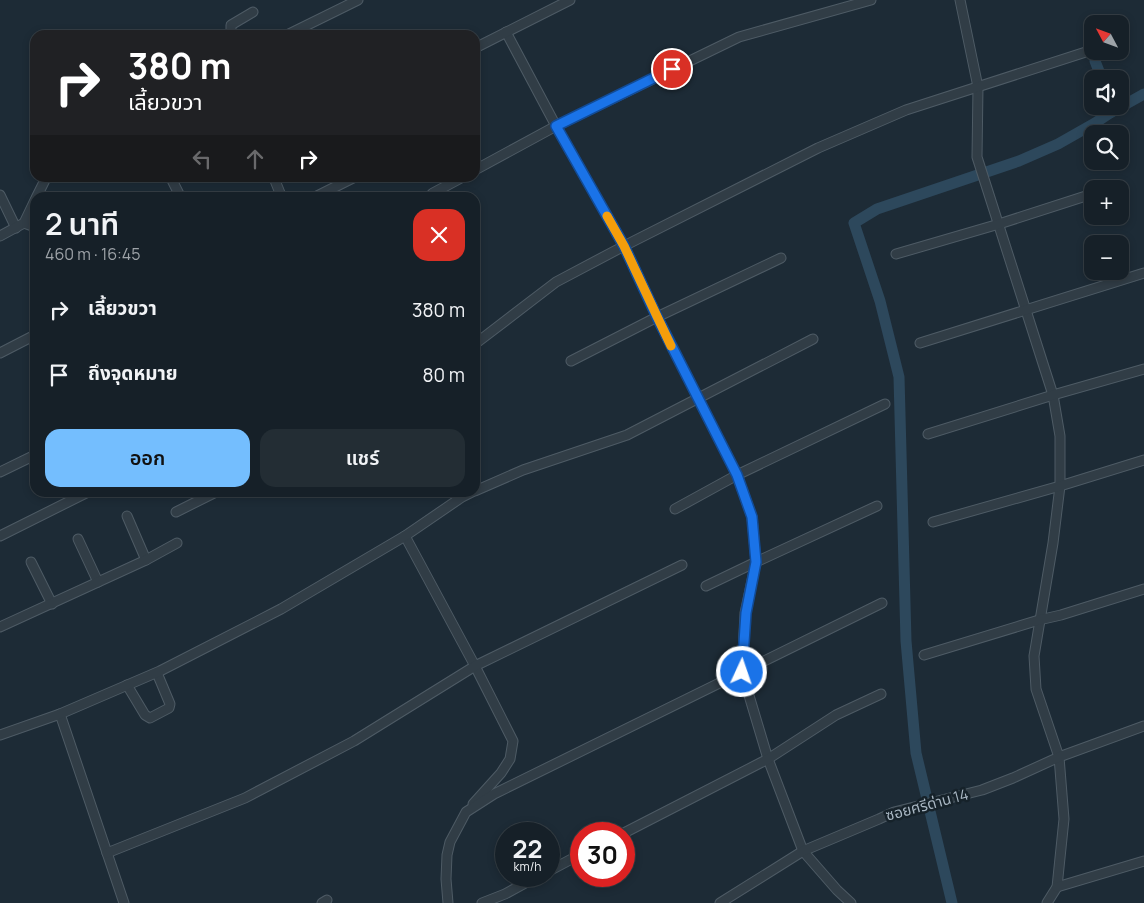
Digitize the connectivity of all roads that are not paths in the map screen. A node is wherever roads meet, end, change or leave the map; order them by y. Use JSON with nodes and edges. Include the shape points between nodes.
{"nodes":[{"id":1,"x":358,"y":0,"type":"edge"},
{"id":2,"x":570,"y":0,"type":"edge"},
{"id":3,"x":871,"y":0,"type":"edge"},
{"id":4,"x":960,"y":0,"type":"edge"},
{"id":5,"x":253,"y":12,"type":"dead end"},
{"id":6,"x":231,"y":30,"type":"edge"},
{"id":7,"x":297,"y":30,"type":"edge"},
{"id":8,"x":506,"y":32,"type":"junction"},
{"id":9,"x":480,"y":45,"type":"edge"},
{"id":10,"x":1084,"y":53,"type":"edge"},
{"id":11,"x":978,"y":87,"type":"junction"},
{"id":12,"x":556,"y":126,"type":"junction"},
{"id":13,"x":480,"y":167,"type":"edge"},
{"id":14,"x":345,"y":182,"type":"edge"},
{"id":15,"x":453,"y":182,"type":"edge"},
{"id":16,"x":325,"y":192,"type":"edge"},
{"id":17,"x":434,"y":192,"type":"edge"},
{"id":18,"x":0,"y":195,"type":"edge"},
{"id":19,"x":1084,"y":197,"type":"edge"},
{"id":20,"x":30,"y":209,"type":"edge"},
{"id":21,"x":999,"y":224,"type":"junction"},
{"id":22,"x":20,"y":226,"type":"junction"},
{"id":23,"x":30,"y":227,"type":"edge"},
{"id":24,"x":0,"y":236,"type":"edge"},
{"id":25,"x":624,"y":246,"type":"junction"},
{"id":26,"x":896,"y":254,"type":"dead end"},
{"id":27,"x":781,"y":258,"type":"dead end"},
{"id":28,"x":1144,"y":273,"type":"edge"},
{"id":29,"x":1025,"y":309,"type":"junction"},
{"id":30,"x":657,"y":317,"type":"junction"},
{"id":31,"x":30,"y":338,"type":"edge"},
{"id":32,"x":813,"y":339,"type":"dead end"},
{"id":33,"x":480,"y":340,"type":"edge"},
{"id":34,"x":920,"y":343,"type":"dead end"},
{"id":35,"x":0,"y":354,"type":"edge"},
{"id":36,"x":571,"y":361,"type":"dead end"},
{"id":37,"x":1144,"y":369,"type":"edge"},
{"id":38,"x":1053,"y":396,"type":"junction"},
{"id":39,"x":698,"y":399,"type":"junction"},
{"id":40,"x":885,"y":404,"type":"dead end"},
{"id":41,"x":928,"y":434,"type":"dead end"},
{"id":42,"x":30,"y":457,"type":"edge"},
{"id":43,"x":1144,"y":460,"type":"edge"},
{"id":44,"x":0,"y":472,"type":"edge"},
{"id":45,"x":737,"y":475,"type":"junction"},
{"id":46,"x":1060,"y":486,"type":"junction"},
{"id":47,"x":480,"y":489,"type":"edge"},
{"id":48,"x":78,"y":497,"type":"edge"},
{"id":49,"x":206,"y":497,"type":"edge"},
{"id":50,"x":462,"y":497,"type":"edge"},
{"id":51,"x":877,"y":506,"type":"dead end"},
{"id":52,"x":674,"y":509,"type":"dead end"},
{"id":53,"x":176,"y":512,"type":"dead end"},
{"id":54,"x":127,"y":516,"type":"dead end"},
{"id":55,"x":933,"y":522,"type":"dead end"},
{"id":56,"x":0,"y":536,"type":"edge"},
{"id":57,"x":405,"y":536,"type":"junction"},
{"id":58,"x":78,"y":539,"type":"dead end"},
{"id":59,"x":177,"y":543,"type":"dead end"},
{"id":60,"x":146,"y":560,"type":"junction"},
{"id":61,"x":30,"y":562,"type":"dead end"},
{"id":62,"x":756,"y":562,"type":"junction"},
{"id":63,"x":682,"y":565,"type":"dead end"},
{"id":64,"x":98,"y":582,"type":"junction"},
{"id":65,"x":706,"y":586,"type":"dead end"},
{"id":66,"x":1144,"y":590,"type":"edge"},
{"id":67,"x":882,"y":603,"type":"dead end"},
{"id":68,"x":52,"y":604,"type":"junction"},
{"id":69,"x":1040,"y":620,"type":"junction"},
{"id":70,"x":0,"y":626,"type":"edge"},
{"id":71,"x":924,"y":655,"type":"dead end"},
{"id":72,"x":474,"y":666,"type":"junction"},
{"id":73,"x":742,"y":672,"type":"junction"},
{"id":74,"x":157,"y":673,"type":"junction"},
{"id":75,"x":128,"y":685,"type":"junction"},
{"id":76,"x":881,"y":694,"type":"dead end"},
{"id":77,"x":60,"y":714,"type":"junction"},
{"id":78,"x":1144,"y":726,"type":"edge"},
{"id":79,"x":0,"y":735,"type":"edge"},
{"id":80,"x":1059,"y":756,"type":"junction"},
{"id":81,"x":768,"y":759,"type":"junction"},
{"id":82,"x":466,"y":812,"type":"junction"},
{"id":83,"x":635,"y":827,"type":"edge"},
{"id":84,"x":803,"y":851,"type":"junction"},
{"id":85,"x":107,"y":853,"type":"junction"},
{"id":86,"x":1144,"y":861,"type":"edge"},
{"id":87,"x":517,"y":887,"type":"edge"},
{"id":88,"x":1057,"y":887,"type":"junction"},
{"id":89,"x":124,"y":903,"type":"edge"},
{"id":90,"x":448,"y":903,"type":"edge"},
{"id":91,"x":482,"y":903,"type":"edge"},
{"id":92,"x":720,"y":903,"type":"edge"},
{"id":93,"x":851,"y":903,"type":"edge"},
{"id":94,"x":1047,"y":903,"type":"edge"}],
"edges":[{"from":1,"to":7,"type":"street"},
{"from":2,"to":8,"type":"street"},
{"from":3,"to":12,"type":"street","via":[[739,37]]},
{"from":4,"to":11,"type":"street"},
{"from":5,"to":6,"type":"street","via":[[231,24]]},
{"from":8,"to":9,"type":"street"},
{"from":8,"to":12,"type":"street"},
{"from":10,"to":11,"type":"street"},
{"from":11,"to":21,"type":"street","via":[[977,158]]},
{"from":11,"to":25,"type":"street","via":[[906,110],[818,148]]},
{"from":12,"to":13,"type":"street"},
{"from":12,"to":25,"type":"street"},
{"from":14,"to":16,"type":"street"},
{"from":15,"to":17,"type":"street"},
{"from":18,"to":22,"type":"street"},
{"from":19,"to":21,"type":"street"},
{"from":20,"to":22,"type":"street"},
{"from":21,"to":26,"type":"street"},
{"from":21,"to":29,"type":"street"},
{"from":22,"to":23,"type":"street"},
{"from":22,"to":24,"type":"street"},
{"from":25,"to":30,"type":"street"},
{"from":25,"to":33,"type":"street","via":[[556,282]]},
{"from":27,"to":30,"type":"street"},
{"from":28,"to":29,"type":"street"},
{"from":29,"to":34,"type":"street"},
{"from":29,"to":38,"type":"street"},
{"from":30,"to":36,"type":"street"},
{"from":30,"to":39,"type":"street"},
{"from":31,"to":35,"type":"street"},
{"from":32,"to":39,"type":"street"},
{"from":37,"to":38,"type":"street"},
{"from":38,"to":41,"type":"street"},
{"from":38,"to":46,"type":"street","via":[[1060,436]]},
{"from":39,"to":45,"type":"street"},
{"from":39,"to":47,"type":"street","via":[[627,435],[523,470]]},
{"from":40,"to":45,"type":"street"},
{"from":42,"to":44,"type":"street"},
{"from":43,"to":46,"type":"street"},
{"from":45,"to":52,"type":"street"},
{"from":45,"to":62,"type":"street","via":[[752,517]]},
{"from":46,"to":55,"type":"street"},
{"from":46,"to":69,"type":"street"},
{"from":48,"to":56,"type":"street"},
{"from":49,"to":53,"type":"street"},
{"from":50,"to":57,"type":"street"},
{"from":51,"to":62,"type":"street"},
{"from":54,"to":60,"type":"street"},
{"from":57,"to":72,"type":"street"},
{"from":57,"to":74,"type":"street","via":[[281,609]]},
{"from":58,"to":64,"type":"street"},
{"from":59,"to":60,"type":"street"},
{"from":60,"to":64,"type":"street"},
{"from":61,"to":68,"type":"street"},
{"from":62,"to":65,"type":"street"},
{"from":62,"to":73,"type":"street","via":[[746,613]]},
{"from":63,"to":72,"type":"street"},
{"from":64,"to":68,"type":"street"},
{"from":66,"to":69,"type":"street"},
{"from":67,"to":73,"type":"street"},
{"from":68,"to":70,"type":"street"},
{"from":69,"to":71,"type":"street"},
{"from":69,"to":80,"type":"street","via":[[1034,656],[1036,689]]},
{"from":72,"to":82,"type":"street","via":[[513,741],[510,759]]},
{"from":72,"to":85,"type":"street","via":[[354,741],[245,798]]},
{"from":73,"to":81,"type":"street"},
{"from":73,"to":82,"type":"street","via":[[494,794]]},
{"from":74,"to":75,"type":"street"},
{"from":74,"to":75,"type":"street","via":[[170,704],[169,708],[150,718]]},
{"from":75,"to":77,"type":"street"},
{"from":76,"to":81,"type":"street","via":[[836,715]]},
{"from":77,"to":79,"type":"street"},
{"from":77,"to":85,"type":"street"},
{"from":78,"to":80,"type":"street","name":"ซอยศรีด่าน 14"},
{"from":80,"to":84,"type":"street","name":"ซอยศรีด่าน 14","via":[[990,788],[894,812]]},
{"from":80,"to":88,"type":"street","via":[[1064,819]]},
{"from":81,"to":83,"type":"street"},
{"from":81,"to":84,"type":"street"},
{"from":82,"to":90,"type":"street","via":[[450,842],[447,855]]},
{"from":84,"to":92,"type":"street","name":"ซอยศรีด่าน 14"},
{"from":84,"to":93,"type":"street"},
{"from":85,"to":89,"type":"street"},
{"from":86,"to":88,"type":"street"},
{"from":87,"to":91,"type":"street"},
{"from":88,"to":94,"type":"street"}]}
